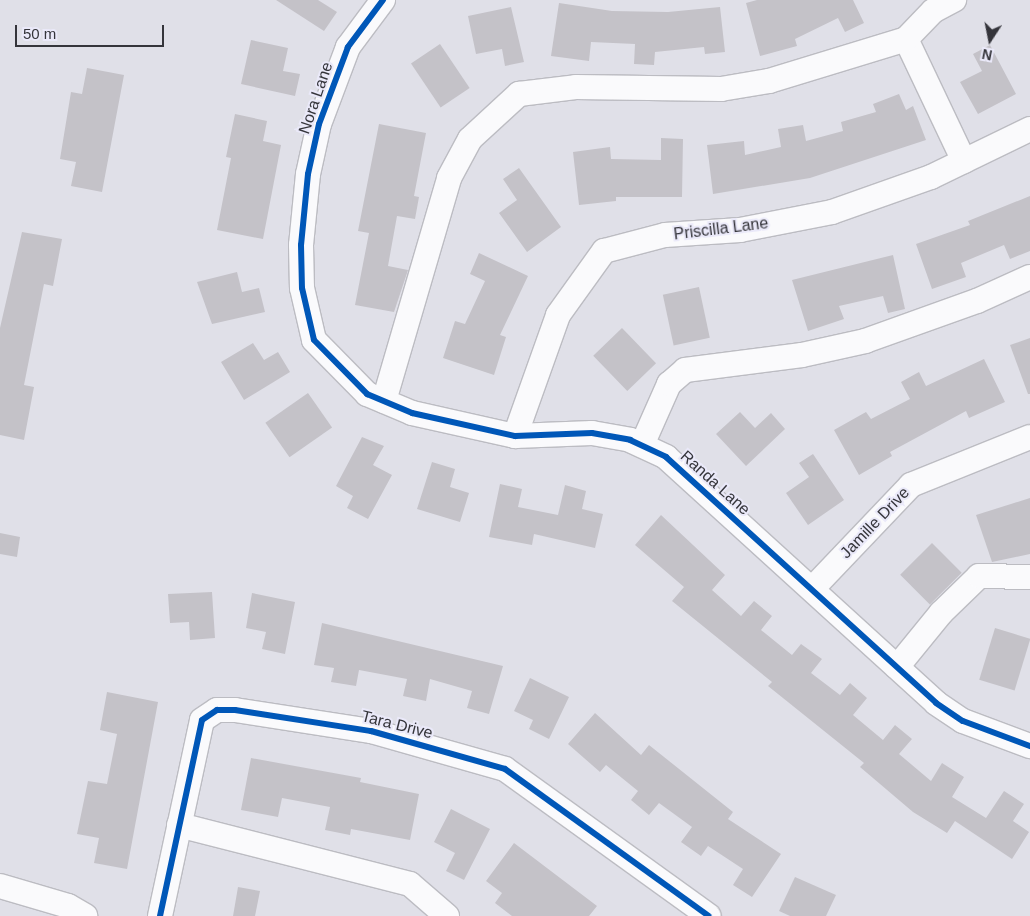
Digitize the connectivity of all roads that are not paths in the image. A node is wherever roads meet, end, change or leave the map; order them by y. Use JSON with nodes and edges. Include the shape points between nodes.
{"nodes":[{"id":1,"x":383,"y":0,"type":"edge"},
{"id":2,"x":954,"y":0,"type":"edge"},
{"id":3,"x":906,"y":39,"type":"junction"},
{"id":4,"x":1030,"y":129,"type":"edge"},
{"id":5,"x":964,"y":162,"type":"junction"},
{"id":6,"x":301,"y":245,"type":"joint"},
{"id":7,"x":1030,"y":277,"type":"edge"},
{"id":8,"x":384,"y":401,"type":"junction"},
{"id":9,"x":514,"y":436,"type":"junction"},
{"id":10,"x":1030,"y":437,"type":"edge"},
{"id":11,"x":642,"y":445,"type":"junction"},
{"id":12,"x":1030,"y":577,"type":"edge"},
{"id":13,"x":812,"y":589,"type":"junction"},
{"id":14,"x":896,"y":667,"type":"junction"},
{"id":15,"x":1030,"y":746,"type":"edge"},
{"id":16,"x":179,"y":825,"type":"junction"},
{"id":17,"x":0,"y":886,"type":"edge"},
{"id":18,"x":85,"y":916,"type":"edge"},
{"id":19,"x":160,"y":916,"type":"edge"},
{"id":20,"x":447,"y":916,"type":"edge"},
{"id":21,"x":709,"y":916,"type":"edge"}],
"edges":[{"from":1,"to":6,"type":"street","name":"Nora Lane","via":[[348,47],[319,124],[308,174]]},
{"from":2,"to":3,"type":"street","via":[[933,11]]},
{"from":3,"to":5,"type":"street"},
{"from":3,"to":8,"type":"street","via":[[769,81],[721,89],[576,87],[519,94],[470,139],[450,178]]},
{"from":4,"to":5,"type":"street","name":"Priscilla Lane"},
{"from":5,"to":9,"type":"street","name":"Priscilla Lane","via":[[832,212],[740,230],[666,235],[604,250],[558,315]]},
{"from":6,"to":8,"type":"street","name":"Randa Lane","via":[[302,288],[314,340],[367,394]]},
{"from":7,"to":11,"type":"street","via":[[977,301],[865,341],[802,355],[685,370],[669,384]]},
{"from":8,"to":9,"type":"street","name":"Randa Lane","via":[[412,412]]},
{"from":9,"to":11,"type":"street","name":"Randa Lane","via":[[592,433]]},
{"from":10,"to":13,"type":"street","name":"Jamille Drive","via":[[911,485]]},
{"from":11,"to":13,"type":"street","name":"Randa Lane","via":[[666,457]]},
{"from":12,"to":14,"type":"street","via":[[979,576],[941,613]]},
{"from":13,"to":14,"type":"street","name":"Randa Lane"},
{"from":14,"to":15,"type":"street","name":"Randa Lane","via":[[936,703],[963,721]]},
{"from":16,"to":19,"type":"street","name":"Tara Drive"},
{"from":16,"to":20,"type":"street","via":[[410,884]]},
{"from":16,"to":21,"type":"street","name":"Tara Drive","via":[[202,720],[217,710],[371,731],[505,769]]},
{"from":17,"to":18,"type":"street","via":[[68,906]]}]}
